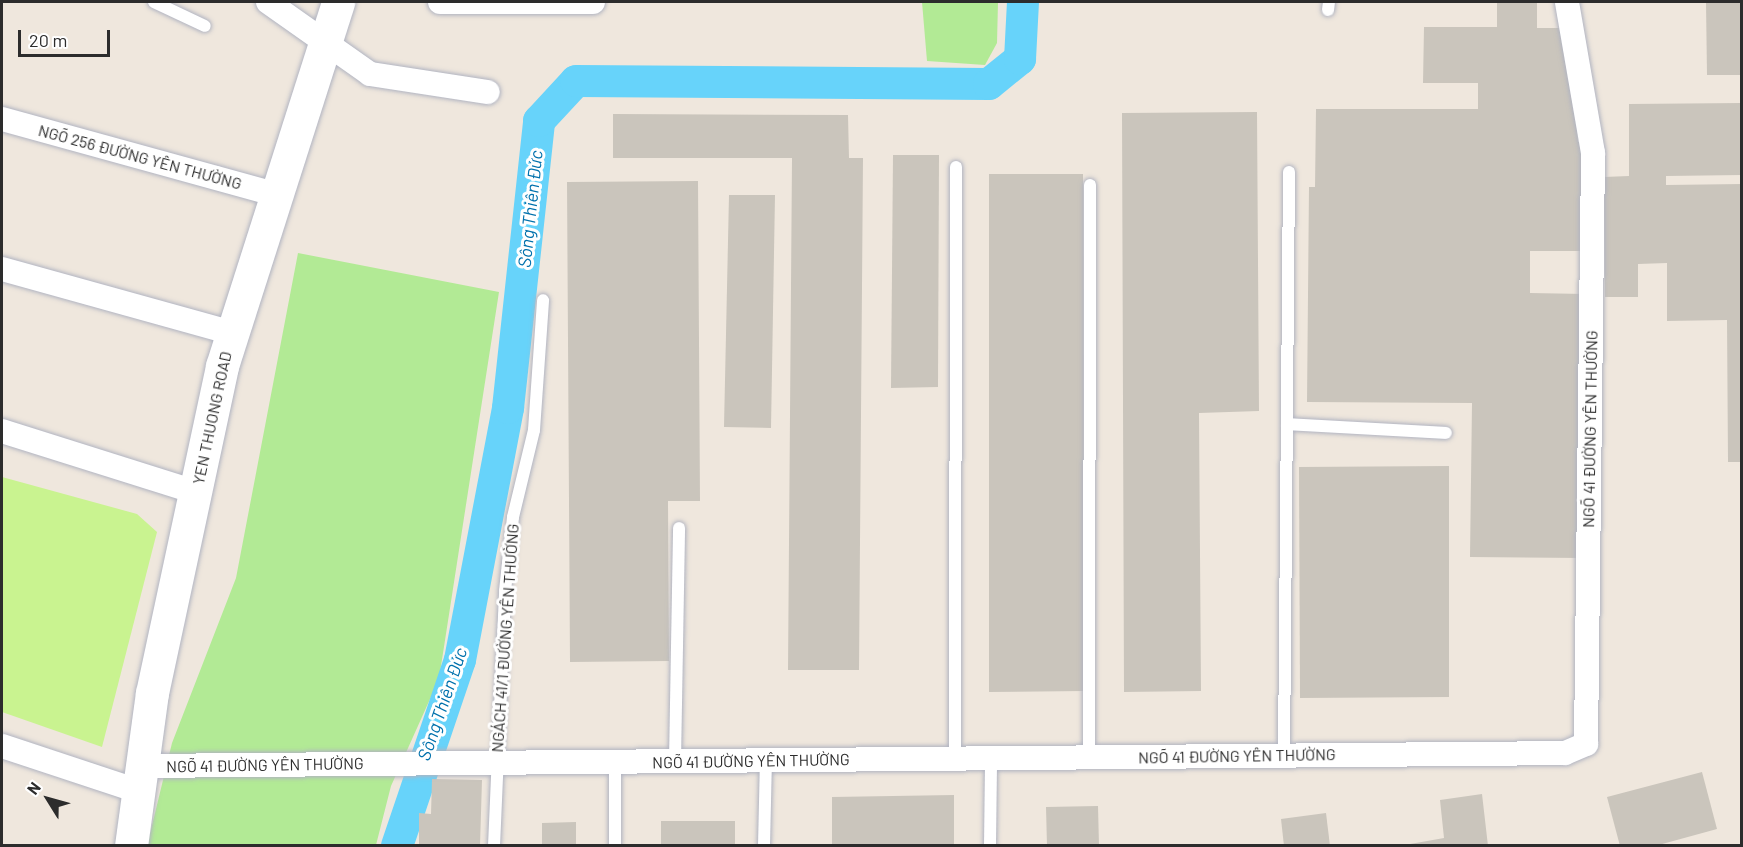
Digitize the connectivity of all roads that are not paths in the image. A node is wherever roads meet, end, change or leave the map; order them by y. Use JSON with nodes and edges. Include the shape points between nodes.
{"nodes":[{"id":1,"x":154,"y":2,"type":"edge"},
{"id":2,"x":268,"y":2,"type":"edge"},
{"id":3,"x":338,"y":2,"type":"edge"},
{"id":4,"x":440,"y":2,"type":"edge"},
{"id":5,"x":593,"y":2,"type":"edge"},
{"id":6,"x":1567,"y":2,"type":"edge"},
{"id":7,"x":204,"y":26,"type":"dead end"},
{"id":8,"x":328,"y":44,"type":"junction"},
{"id":9,"x":488,"y":92,"type":"dead end"},
{"id":10,"x":2,"y":119,"type":"edge"},
{"id":11,"x":956,"y":167,"type":"dead end"},
{"id":12,"x":1289,"y":172,"type":"dead end"},
{"id":13,"x":1090,"y":185,"type":"dead end"},
{"id":14,"x":278,"y":195,"type":"junction"},
{"id":15,"x":2,"y":268,"type":"edge"},
{"id":16,"x":543,"y":300,"type":"dead end"},
{"id":17,"x":232,"y":333,"type":"junction"},
{"id":18,"x":1287,"y":424,"type":"junction"},
{"id":19,"x":2,"y":432,"type":"edge"},
{"id":20,"x":1446,"y":433,"type":"dead end"},
{"id":21,"x":196,"y":492,"type":"junction"},
{"id":22,"x":679,"y":528,"type":"dead end"},
{"id":23,"x":2,"y":746,"type":"edge"},
{"id":24,"x":1284,"y":756,"type":"junction"},
{"id":25,"x":1089,"y":758,"type":"junction"},
{"id":26,"x":955,"y":759,"type":"junction"},
{"id":27,"x":991,"y":759,"type":"junction"},
{"id":28,"x":766,"y":760,"type":"junction"},
{"id":29,"x":675,"y":761,"type":"junction"},
{"id":30,"x":615,"y":762,"type":"junction"},
{"id":31,"x":497,"y":763,"type":"junction"},
{"id":32,"x":141,"y":779,"type":"junction"},
{"id":33,"x":131,"y":846,"type":"edge"},
{"id":34,"x":494,"y":846,"type":"edge"},
{"id":35,"x":615,"y":846,"type":"edge"},
{"id":36,"x":764,"y":846,"type":"edge"},
{"id":37,"x":990,"y":846,"type":"edge"}],
"edges":[{"from":1,"to":7,"type":"lane"},
{"from":2,"to":8,"type":"street"},
{"from":3,"to":8,"type":"main road","name":"YEN THUONG ROAD"},
{"from":4,"to":5,"type":"street"},
{"from":6,"to":24,"type":"street","name":"NGÕ 41 ĐƯỜNG YÊN THƯỜNG","via":[[1593,153],[1586,744],[1565,753]]},
{"from":8,"to":9,"type":"street","via":[[370,74]]},
{"from":8,"to":14,"type":"main road","name":"YEN THUONG ROAD"},
{"from":10,"to":14,"type":"street","name":"NGÕ 256 ĐƯỜNG YÊN THƯỜNG"},
{"from":11,"to":26,"type":"lane"},
{"from":12,"to":18,"type":"lane"},
{"from":13,"to":25,"type":"lane"},
{"from":14,"to":17,"type":"main road","name":"YEN THUONG ROAD"},
{"from":15,"to":17,"type":"street"},
{"from":16,"to":31,"type":"lane","name":"NGÁCH 41/1 ĐƯỜNG YÊN THƯỜNG","via":[[534,430],[513,517],[506,580]]},
{"from":17,"to":21,"type":"main road","name":"YEN THUONG ROAD"},
{"from":18,"to":20,"type":"lane"},
{"from":18,"to":24,"type":"lane"},
{"from":19,"to":21,"type":"street"},
{"from":21,"to":32,"type":"main road","name":"YEN THUONG ROAD"},
{"from":22,"to":29,"type":"lane"},
{"from":23,"to":32,"type":"street","name":"NGÕ 41 ĐƯỜNG YÊN THƯỜNG"},
{"from":24,"to":25,"type":"street","name":"NGÕ 41 ĐƯỜNG YÊN THƯỜNG"},
{"from":25,"to":27,"type":"street","name":"NGÕ 41 ĐƯỜNG YÊN THƯỜNG"},
{"from":26,"to":27,"type":"street","name":"NGÕ 41 ĐƯỜNG YÊN THƯỜNG"},
{"from":26,"to":28,"type":"street","name":"NGÕ 41 ĐƯỜNG YÊN THƯỜNG"},
{"from":27,"to":37,"type":"lane"},
{"from":28,"to":29,"type":"street","name":"NGÕ 41 ĐƯỜNG YÊN THƯỜNG"},
{"from":28,"to":36,"type":"lane"},
{"from":29,"to":30,"type":"street","name":"NGÕ 41 ĐƯỜNG YÊN THƯỜNG"},
{"from":30,"to":31,"type":"street","name":"NGÕ 41 ĐƯỜNG YÊN THƯỜNG"},
{"from":30,"to":35,"type":"lane"},
{"from":31,"to":32,"type":"street","name":"NGÕ 41 ĐƯỜNG YÊN THƯỜNG","via":[[379,764]]},
{"from":31,"to":34,"type":"lane","name":"NGÁCH 41/1 ĐƯỜNG YÊN THƯỜNG"},
{"from":32,"to":33,"type":"main road","name":"YEN THUONG ROAD"}]}
